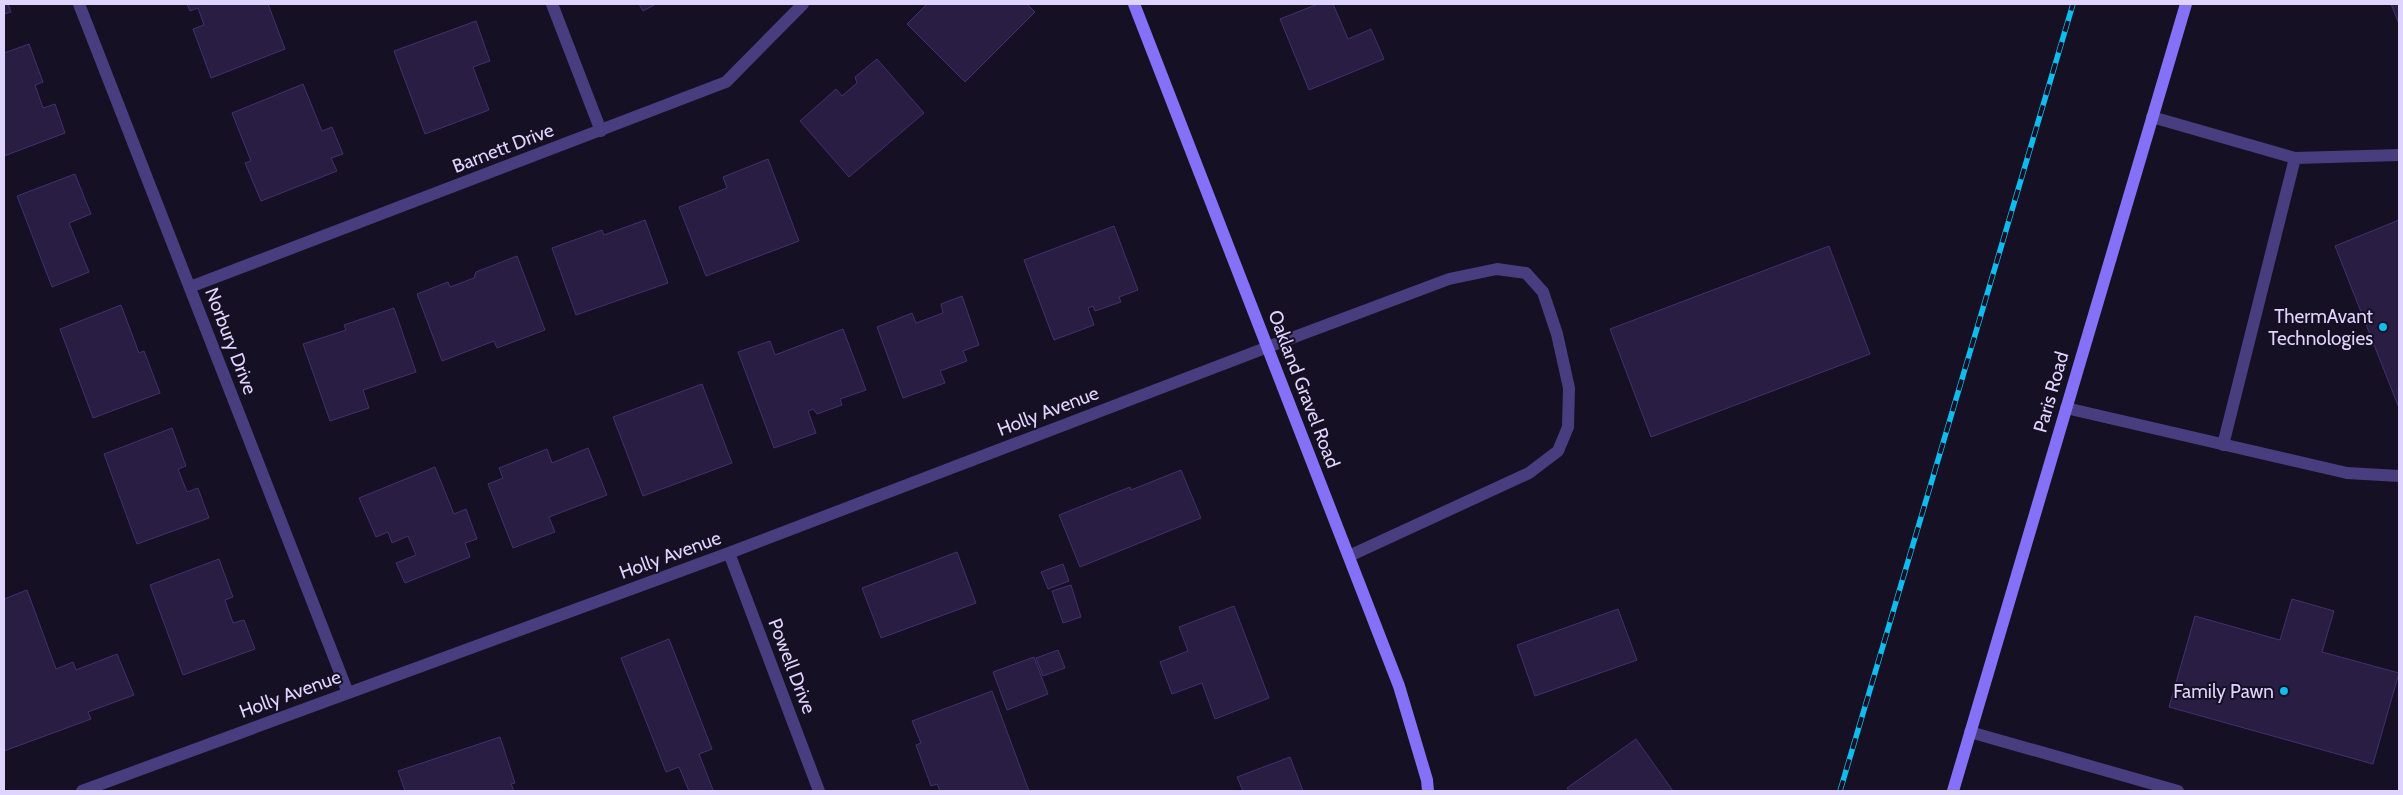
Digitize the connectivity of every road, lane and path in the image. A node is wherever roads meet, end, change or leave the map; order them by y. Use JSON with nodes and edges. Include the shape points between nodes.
{"nodes":[{"id":1,"x":79,"y":4,"type":"edge"},
{"id":2,"x":552,"y":4,"type":"edge"},
{"id":3,"x":803,"y":4,"type":"edge"},
{"id":4,"x":1134,"y":4,"type":"edge"},
{"id":5,"x":2186,"y":4,"type":"edge"},
{"id":6,"x":2152,"y":117,"type":"junction"},
{"id":7,"x":601,"y":131,"type":"junction"},
{"id":8,"x":2399,"y":155,"type":"edge"},
{"id":9,"x":2295,"y":158,"type":"junction"},
{"id":10,"x":190,"y":287,"type":"junction"},
{"id":11,"x":1268,"y":347,"type":"junction"},
{"id":12,"x":2066,"y":408,"type":"junction"},
{"id":13,"x":2223,"y":445,"type":"junction"},
{"id":14,"x":2399,"y":476,"type":"edge"},
{"id":15,"x":729,"y":553,"type":"junction"},
{"id":16,"x":1349,"y":556,"type":"junction"},
{"id":17,"x":348,"y":693,"type":"junction"},
{"id":18,"x":1970,"y":732,"type":"junction"},
{"id":19,"x":82,"y":791,"type":"edge"},
{"id":20,"x":819,"y":791,"type":"edge"},
{"id":21,"x":1428,"y":791,"type":"edge"},
{"id":22,"x":1953,"y":791,"type":"edge"},
{"id":23,"x":2178,"y":791,"type":"edge"}],
"edges":[{"from":1,"to":10,"type":"street","name":"Norbury Drive"},
{"from":2,"to":7,"type":"street"},
{"from":3,"to":7,"type":"street","name":"Barnett Drive","via":[[726,82]]},
{"from":4,"to":11,"type":"street","name":"Oakland Gravel Road"},
{"from":5,"to":6,"type":"street","name":"Paris Road"},
{"from":6,"to":9,"type":"street"},
{"from":6,"to":12,"type":"street","name":"Paris Road"},
{"from":7,"to":10,"type":"street","name":"Barnett Drive"},
{"from":8,"to":9,"type":"street"},
{"from":9,"to":13,"type":"street"},
{"from":10,"to":17,"type":"street","name":"Norbury Drive"},
{"from":11,"to":15,"type":"street","name":"Holly Avenue"},
{"from":11,"to":16,"type":"street","name":"Oakland Gravel Road"},
{"from":11,"to":16,"type":"street","name":"Holly Avenue","via":[[1450,278],[1497,269],[1526,273],[1543,292],[1557,334],[1569,388],[1568,427],[1558,451],[1529,473]]},
{"from":12,"to":13,"type":"street"},
{"from":12,"to":18,"type":"street","name":"Paris Road"},
{"from":13,"to":14,"type":"street","via":[[2347,473]]},
{"from":15,"to":17,"type":"street","name":"Holly Avenue"},
{"from":15,"to":20,"type":"street","name":"Powell Drive"},
{"from":16,"to":21,"type":"street","name":"Oakland Gravel Road","via":[[1399,686]]},
{"from":17,"to":19,"type":"street","name":"Holly Avenue"},
{"from":18,"to":22,"type":"street","name":"Paris Road"},
{"from":18,"to":23,"type":"street"}]}
